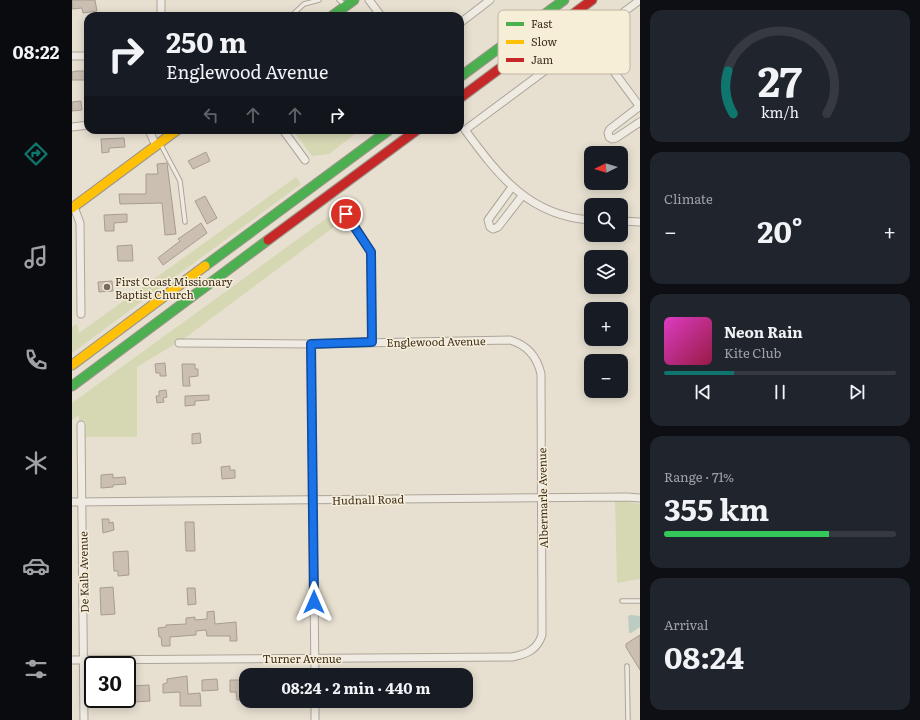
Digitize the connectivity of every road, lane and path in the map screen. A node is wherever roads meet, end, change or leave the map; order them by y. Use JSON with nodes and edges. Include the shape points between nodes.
{"nodes":[{"id":1,"x":161,"y":0,"type":"edge"},
{"id":2,"x":319,"y":0,"type":"edge"},
{"id":3,"x":354,"y":0,"type":"edge"},
{"id":4,"x":369,"y":0,"type":"edge"},
{"id":5,"x":490,"y":0,"type":"edge"},
{"id":6,"x":564,"y":0,"type":"edge"},
{"id":7,"x":592,"y":0,"type":"edge"},
{"id":8,"x":640,"y":0,"type":"edge"},
{"id":9,"x":342,"y":3,"type":"edge"},
{"id":10,"x":550,"y":10,"type":"edge"},
{"id":11,"x":579,"y":10,"type":"edge"},
{"id":12,"x":627,"y":10,"type":"edge"},
{"id":13,"x":161,"y":12,"type":"edge"},
{"id":14,"x":295,"y":12,"type":"edge"},
{"id":15,"x":335,"y":12,"type":"edge"},
{"id":16,"x":378,"y":12,"type":"edge"},
{"id":17,"x":464,"y":19,"type":"edge"},
{"id":18,"x":498,"y":49,"type":"edge"},
{"id":19,"x":72,"y":56,"type":"edge"},
{"id":20,"x":84,"y":56,"type":"edge"},
{"id":21,"x":498,"y":70,"type":"edge"},
{"id":22,"x":464,"y":74,"type":"edge"},
{"id":23,"x":541,"y":74,"type":"edge"},
{"id":24,"x":616,"y":74,"type":"edge"},
{"id":25,"x":464,"y":95,"type":"edge"},
{"id":26,"x":640,"y":107,"type":"edge"},
{"id":27,"x":640,"y":122,"type":"edge"},
{"id":28,"x":84,"y":125,"type":"edge"},
{"id":29,"x":72,"y":126,"type":"edge"},
{"id":30,"x":151,"y":134,"type":"edge"},
{"id":31,"x":172,"y":134,"type":"edge"},
{"id":32,"x":286,"y":134,"type":"edge"},
{"id":33,"x":383,"y":134,"type":"edge"},
{"id":34,"x":412,"y":134,"type":"edge"},
{"id":35,"x":158,"y":145,"type":"junction"},
{"id":36,"x":305,"y":160,"type":"dead end"},
{"id":37,"x":512,"y":187,"type":"junction"},
{"id":38,"x":522,"y":196,"type":"junction"},
{"id":39,"x":73,"y":208,"type":"edge"},
{"id":40,"x":346,"y":214,"type":"dead end"},
{"id":41,"x":584,"y":219,"type":"edge"},
{"id":42,"x":628,"y":221,"type":"edge"},
{"id":43,"x":186,"y":222,"type":"dead end"},
{"id":44,"x":640,"y":222,"type":"edge"},
{"id":45,"x":81,"y":314,"type":"dead end"},
{"id":46,"x":179,"y":342,"type":"dead end"},
{"id":47,"x":372,"y":342,"type":"junction"},
{"id":48,"x":311,"y":344,"type":"junction"},
{"id":49,"x":525,"y":346,"type":"joint"},
{"id":50,"x":72,"y":365,"type":"edge"},
{"id":51,"x":72,"y":386,"type":"edge"},
{"id":52,"x":82,"y":425,"type":"dead end"},
{"id":53,"x":542,"y":498,"type":"junction"},
{"id":54,"x":640,"y":498,"type":"edge"},
{"id":55,"x":313,"y":500,"type":"junction"},
{"id":56,"x":72,"y":502,"type":"edge"},
{"id":57,"x":82,"y":502,"type":"junction"},
{"id":58,"x":622,"y":601,"type":"dead end"},
{"id":59,"x":640,"y":601,"type":"edge"},
{"id":60,"x":531,"y":652,"type":"joint"},
{"id":61,"x":315,"y":658,"type":"junction"},
{"id":62,"x":72,"y":660,"type":"edge"},
{"id":63,"x":84,"y":660,"type":"joint"},
{"id":64,"x":136,"y":660,"type":"edge"},
{"id":65,"x":627,"y":666,"type":"dead end"},
{"id":66,"x":315,"y":668,"type":"edge"},
{"id":67,"x":84,"y":708,"type":"edge"},
{"id":68,"x":315,"y":708,"type":"edge"},
{"id":69,"x":84,"y":720,"type":"edge"},
{"id":70,"x":315,"y":720,"type":"edge"},
{"id":71,"x":628,"y":720,"type":"edge"}],
"edges":[{"from":1,"to":13,"type":"street"},
{"from":2,"to":14,"type":"lane","via":[[304,4]]},
{"from":3,"to":9,"type":"main road"},
{"from":4,"to":16,"type":"street"},
{"from":5,"to":17,"type":"street"},
{"from":6,"to":10,"type":"main road"},
{"from":7,"to":11,"type":"main road"},
{"from":8,"to":12,"type":"street"},
{"from":9,"to":15,"type":"main road"},
{"from":18,"to":22,"type":"main road"},
{"from":19,"to":20,"type":"street"},
{"from":21,"to":25,"type":"main road"},
{"from":23,"to":37,"type":"street","via":[[465,130],[492,166]]},
{"from":24,"to":26,"type":"street"},
{"from":26,"to":27,"type":"street","via":[[610,129],[609,137],[616,138]]},
{"from":28,"to":29,"type":"street"},
{"from":30,"to":35,"type":"street"},
{"from":31,"to":35,"type":"main road"},
{"from":32,"to":36,"type":"street"},
{"from":33,"to":50,"type":"main road"},
{"from":34,"to":51,"type":"main road"},
{"from":35,"to":39,"type":"main road"},
{"from":35,"to":43,"type":"lane","via":[[180,181]]},
{"from":37,"to":38,"type":"street"},
{"from":37,"to":38,"type":"street","via":[[488,220],[490,227],[498,227]]},
{"from":38,"to":41,"type":"street","via":[[556,213]]},
{"from":39,"to":45,"type":"street","via":[[80,223]]},
{"from":40,"to":47,"type":"street","via":[[371,252]]},
{"from":42,"to":44,"type":"street"},
{"from":46,"to":48,"type":"street","name":"Englewood Avenue"},
{"from":47,"to":48,"type":"street","name":"Englewood Avenue"},
{"from":47,"to":49,"type":"street","name":"Englewood Avenue","via":[[510,340]]},
{"from":48,"to":55,"type":"street"},
{"from":49,"to":53,"type":"street","name":"Albermarle Avenue","via":[[535,357],[541,374]]},
{"from":52,"to":57,"type":"street","name":"De Kalb Avenue"},
{"from":53,"to":54,"type":"street","name":"Hudnall Road"},
{"from":53,"to":55,"type":"street","name":"Hudnall Road"},
{"from":53,"to":60,"type":"street","name":"Albermarle Avenue","via":[[542,635]]},
{"from":55,"to":57,"type":"street","name":"Hudnall Road"},
{"from":55,"to":61,"type":"street"},
{"from":56,"to":57,"type":"street","name":"Hudnall Road"},
{"from":57,"to":63,"type":"street","name":"De Kalb Avenue"},
{"from":58,"to":59,"type":"lane"},
{"from":60,"to":61,"type":"street","name":"Turner Avenue","via":[[512,656]]},
{"from":61,"to":64,"type":"street","name":"Turner Avenue"},
{"from":61,"to":66,"type":"street"},
{"from":62,"to":63,"type":"street","name":"Turner Avenue"},
{"from":65,"to":71,"type":"lane"},
{"from":67,"to":69,"type":"street","name":"De Kalb Avenue"},
{"from":68,"to":70,"type":"street"}]}
